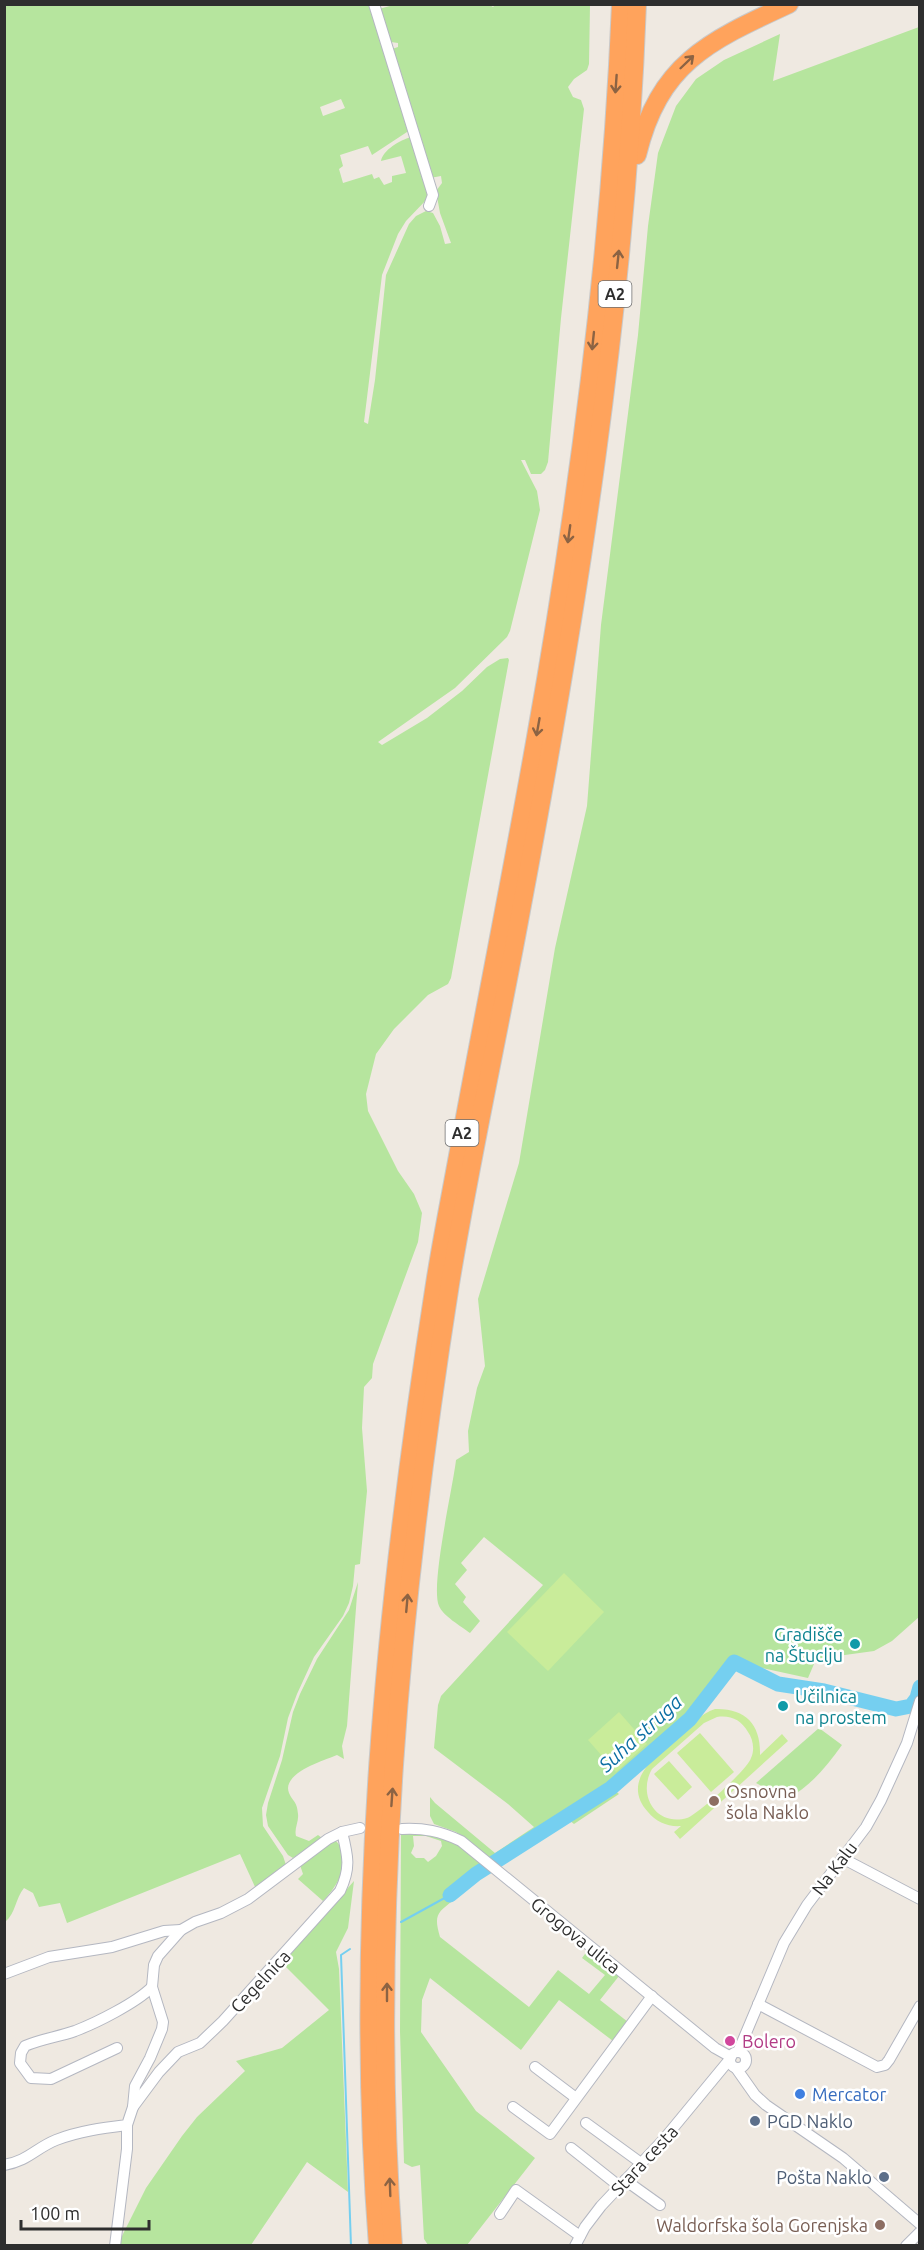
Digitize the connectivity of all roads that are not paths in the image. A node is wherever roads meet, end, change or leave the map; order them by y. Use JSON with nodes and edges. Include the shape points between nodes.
{"nodes":[{"id":1,"x":374,"y":4,"type":"edge"},
{"id":2,"x":621,"y":4,"type":"edge"},
{"id":3,"x":637,"y":4,"type":"edge"},
{"id":4,"x":789,"y":4,"type":"edge"},
{"id":5,"x":626,"y":188,"type":"junction"},
{"id":6,"x":429,"y":206,"type":"dead end"},
{"id":7,"x":920,"y":1701,"type":"edge"},
{"id":8,"x":360,"y":1828,"type":"dead end"},
{"id":9,"x":402,"y":1829,"type":"dead end"},
{"id":10,"x":342,"y":1832,"type":"junction"},
{"id":11,"x":842,"y":1858,"type":"junction"},
{"id":12,"x":920,"y":1899,"type":"edge"},
{"id":13,"x":181,"y":1930,"type":"junction"},
{"id":14,"x":4,"y":1974,"type":"edge"},
{"id":15,"x":152,"y":1987,"type":"junction"},
{"id":16,"x":652,"y":1996,"type":"junction"},
{"id":17,"x":758,"y":2004,"type":"junction"},
{"id":18,"x":920,"y":2006,"type":"edge"},
{"id":19,"x":117,"y":2048,"type":"dead end"},
{"id":20,"x":737,"y":2060,"type":"junction"},
{"id":21,"x":535,"y":2067,"type":"dead end"},
{"id":22,"x":576,"y":2098,"type":"junction"},
{"id":23,"x":133,"y":2107,"type":"junction"},
{"id":24,"x":513,"y":2107,"type":"dead end"},
{"id":25,"x":586,"y":2123,"type":"dead end"},
{"id":26,"x":126,"y":2125,"type":"junction"},
{"id":27,"x":571,"y":2148,"type":"dead end"},
{"id":28,"x":641,"y":2163,"type":"junction"},
{"id":29,"x":4,"y":2165,"type":"edge"},
{"id":30,"x":622,"y":2183,"type":"junction"},
{"id":31,"x":660,"y":2205,"type":"dead end"},
{"id":32,"x":500,"y":2214,"type":"dead end"},
{"id":33,"x":920,"y":2224,"type":"edge"},
{"id":34,"x":920,"y":2232,"type":"edge"},
{"id":35,"x":577,"y":2241,"type":"edge"},
{"id":36,"x":115,"y":2246,"type":"edge"},
{"id":37,"x":378,"y":2246,"type":"edge"},
{"id":38,"x":393,"y":2246,"type":"edge"},
{"id":39,"x":906,"y":2246,"type":"edge"}],
"edges":[{"from":1,"to":6,"type":"street","via":[[433,195]]},
{"from":2,"to":37,"type":"highway","number":"A2","one_way":true,"via":[[609,190],[569,533],[537,733],[435,1281],[393,1582],[374,1815],[370,1948]]},
{"from":3,"to":5,"type":"highway","number":"A2"},
{"from":5,"to":4,"type":"highway","one_way":true,"via":[[635,169],[643,131],[669,81],[709,44]]},
{"from":38,"to":5,"type":"highway","number":"A2","one_way":true,"via":[[387,2077],[390,1820],[409,1582],[451,1280],[573,612],[603,401]]},
{"from":7,"to":11,"type":"street","name":"Na Kalu","via":[[894,1774],[866,1827]]},
{"from":8,"to":10,"type":"street","name":"Cegelnica"},
{"from":9,"to":16,"type":"street","name":"Grogova ulica","via":[[426,1828],[461,1841]]},
{"from":10,"to":13,"type":"street","name":"Cegelnica","via":[[317,1846],[248,1899]]},
{"from":10,"to":23,"type":"street","name":"Cegelnica","via":[[348,1862],[340,1891],[223,2021],[200,2043],[178,2052]]},
{"from":11,"to":12,"type":"street"},
{"from":11,"to":17,"type":"street","name":"Na Kalu","via":[[784,1943]]},
{"from":13,"to":14,"type":"street","name":"Cegelnica","via":[[49,1957]]},
{"from":13,"to":15,"type":"street","name":"Cegelnica","via":[[158,1956]]},
{"from":15,"to":19,"type":"street","via":[[142,1997],[74,2031],[25,2046],[20,2063],[31,2078],[51,2079]]},
{"from":15,"to":23,"type":"street","name":"Cegelnica","via":[[162,2029],[135,2086]]},
{"from":16,"to":20,"type":"street","name":"Grogova ulica","via":[[715,2048]]},
{"from":16,"to":22,"type":"street"},
{"from":17,"to":18,"type":"street","via":[[877,2067],[889,2060]]},
{"from":17,"to":20,"type":"street","name":"Na Kalu"},
{"from":20,"to":28,"type":"street","name":"Stara cesta","via":[[723,2066],[717,2078]]},
{"from":20,"to":33,"type":"street","via":[[755,2095],[766,2105],[843,2158]]},
{"from":21,"to":22,"type":"street"},
{"from":22,"to":24,"type":"street","via":[[550,2134]]},
{"from":23,"to":26,"type":"street","name":"Cegelnica"},
{"from":25,"to":28,"type":"street"},
{"from":26,"to":29,"type":"street","via":[[62,2138],[26,2159]]},
{"from":26,"to":36,"type":"street","via":[[127,2149]]},
{"from":27,"to":30,"type":"street"},
{"from":28,"to":30,"type":"street","name":"Stara cesta"},
{"from":30,"to":31,"type":"street"},
{"from":30,"to":35,"type":"street","name":"Stara cesta","via":[[592,2216]]},
{"from":32,"to":35,"type":"street","via":[[516,2190]]},
{"from":34,"to":39,"type":"street"}]}
